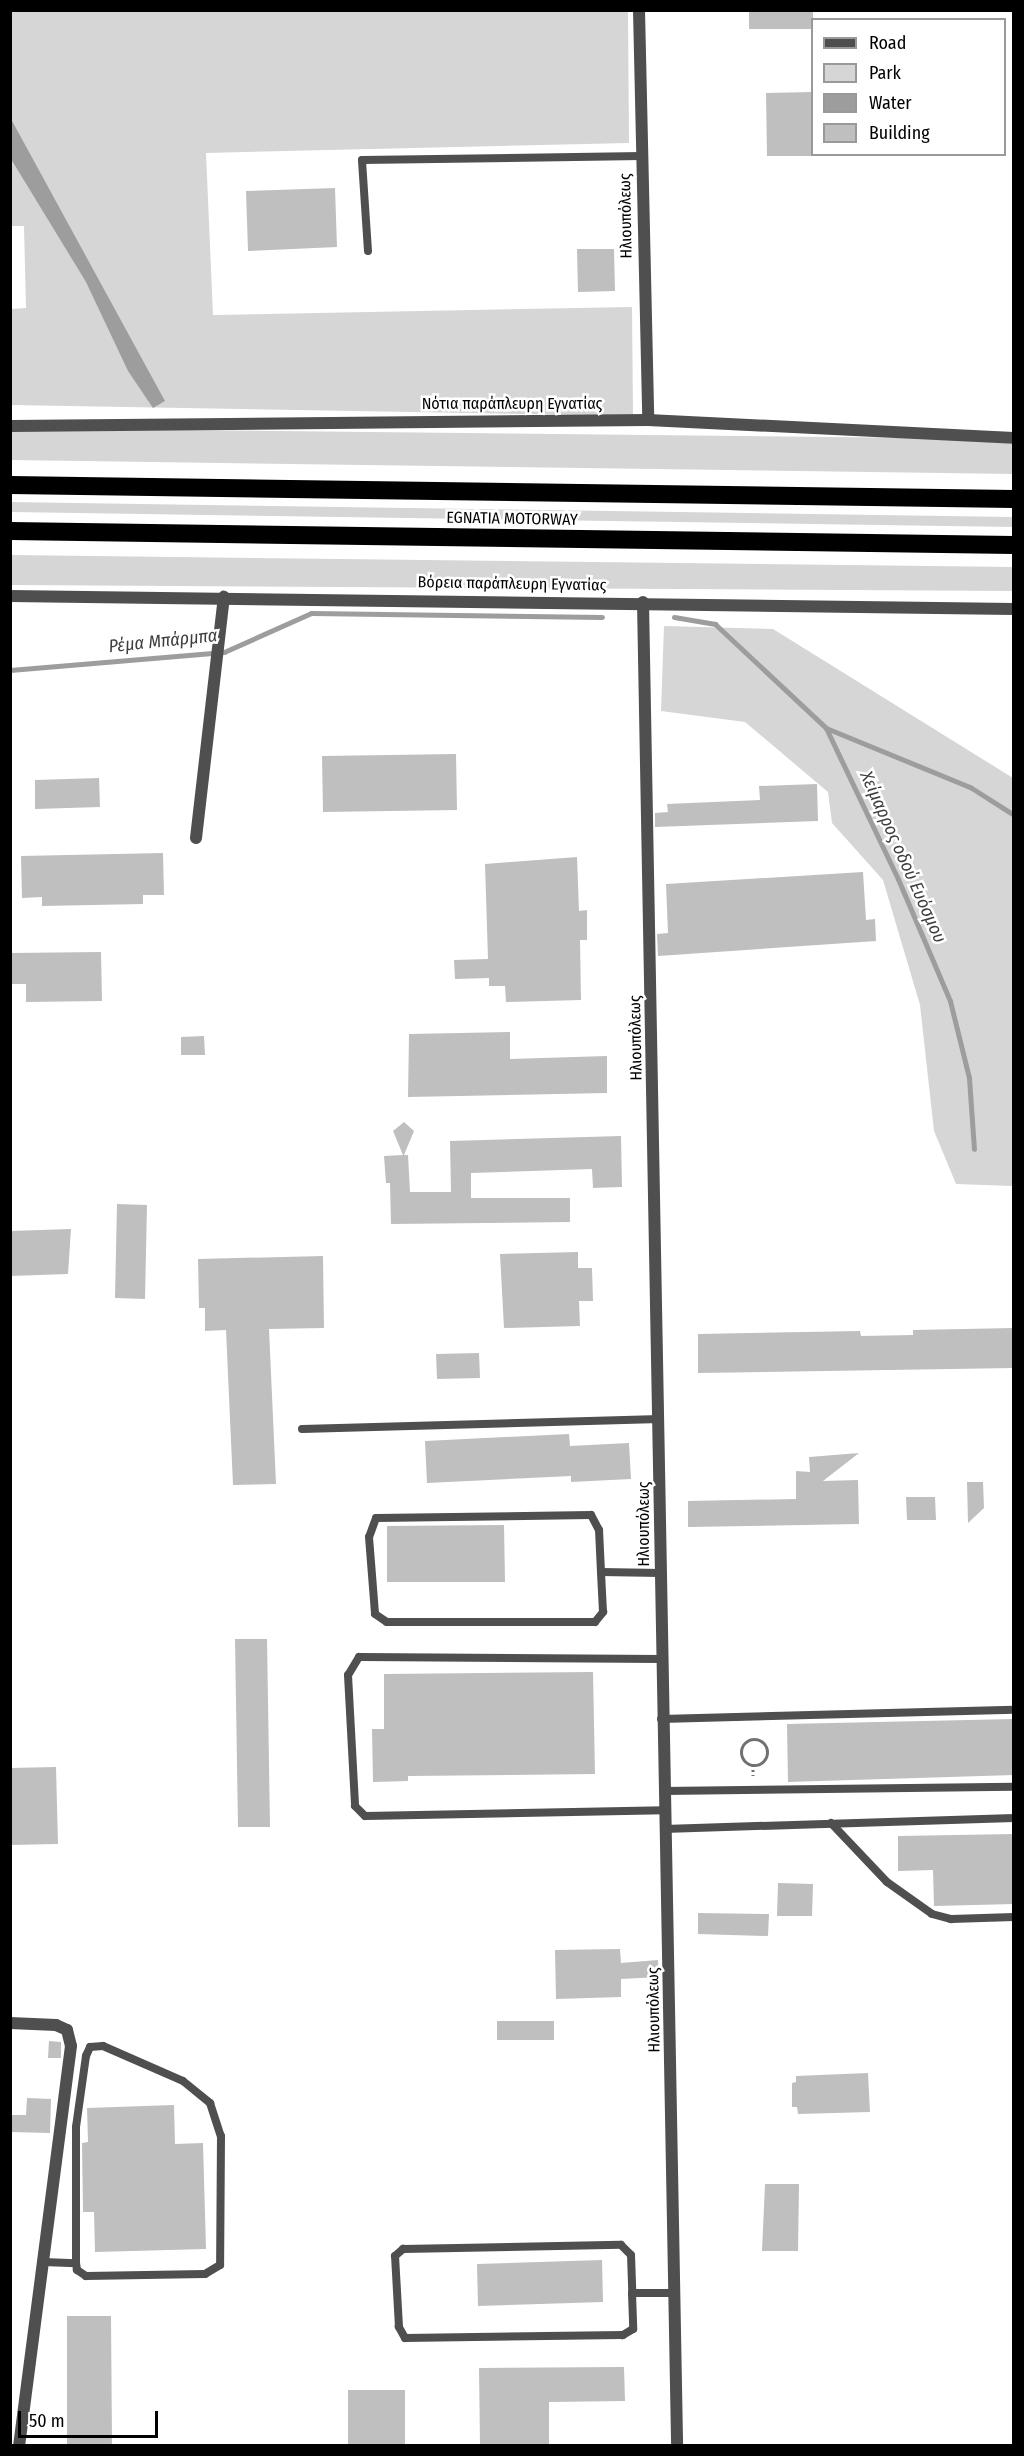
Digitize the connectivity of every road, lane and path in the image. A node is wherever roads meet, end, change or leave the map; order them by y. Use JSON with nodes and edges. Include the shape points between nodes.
{"nodes":[{"id":1,"x":639,"y":10,"type":"edge"},
{"id":2,"x":642,"y":156,"type":"junction"},
{"id":3,"x":368,"y":251,"type":"dead end"},
{"id":4,"x":648,"y":420,"type":"junction"},
{"id":5,"x":10,"y":426,"type":"edge"},
{"id":6,"x":1014,"y":438,"type":"edge"},
{"id":7,"x":10,"y":485,"type":"edge"},
{"id":8,"x":1014,"y":499,"type":"edge"},
{"id":9,"x":10,"y":531,"type":"edge"},
{"id":10,"x":1014,"y":545,"type":"edge"},
{"id":11,"x":10,"y":596,"type":"edge"},
{"id":12,"x":224,"y":597,"type":"junction"},
{"id":13,"x":643,"y":602,"type":"junction"},
{"id":14,"x":1012,"y":610,"type":"edge"},
{"id":15,"x":196,"y":838,"type":"dead end"},
{"id":16,"x":660,"y":1419,"type":"junction"},
{"id":17,"x":302,"y":1429,"type":"dead end"},
{"id":18,"x":601,"y":1572,"type":"junction"},
{"id":19,"x":661,"y":1573,"type":"junction"},
{"id":20,"x":661,"y":1659,"type":"junction"},
{"id":21,"x":1014,"y":1710,"type":"edge"},
{"id":22,"x":661,"y":1719,"type":"junction"},
{"id":23,"x":746,"y":1742,"type":"joint"},
{"id":24,"x":1014,"y":1787,"type":"edge"},
{"id":25,"x":663,"y":1791,"type":"junction"},
{"id":26,"x":664,"y":1810,"type":"junction"},
{"id":27,"x":1014,"y":1818,"type":"edge"},
{"id":28,"x":831,"y":1823,"type":"junction"},
{"id":29,"x":664,"y":1829,"type":"junction"},
{"id":30,"x":1014,"y":1917,"type":"edge"},
{"id":31,"x":10,"y":2023,"type":"edge"},
{"id":32,"x":43,"y":2262,"type":"junction"},
{"id":33,"x":76,"y":2263,"type":"junction"},
{"id":34,"x":632,"y":2293,"type":"junction"},
{"id":35,"x":675,"y":2293,"type":"junction"},
{"id":36,"x":19,"y":2445,"type":"edge"},
{"id":37,"x":677,"y":2445,"type":"edge"}],
"edges":[{"from":1,"to":2,"type":"street","name":"Ηλιουπόλεως"},
{"from":2,"to":3,"type":"lane","via":[[362,160]]},
{"from":2,"to":4,"type":"street","name":"Ηλιουπόλεως"},
{"from":4,"to":5,"type":"street","name":"Νότια παράπλευρη Εγνατίας"},
{"from":4,"to":6,"type":"street","name":"Νότια παράπλευρη Εγνατίας"},
{"from":7,"to":8,"type":"highway","name":"EGNATIA MOTORWAY"},
{"from":9,"to":10,"type":"highway","name":"EGNATIA MOTORWAY"},
{"from":11,"to":12,"type":"street","name":"Βόρεια παράπλευρη Εγνατίας"},
{"from":12,"to":13,"type":"street","name":"Βόρεια παράπλευρη Εγνατίας"},
{"from":12,"to":15,"type":"street"},
{"from":13,"to":14,"type":"street","name":"Βόρεια παράπλευρη Εγνατίας"},
{"from":13,"to":16,"type":"street","name":"Ηλιουπόλεως"},
{"from":16,"to":17,"type":"lane"},
{"from":16,"to":19,"type":"street","name":"Ηλιουπόλεως"},
{"from":18,"to":18,"type":"lane","via":[[603,1612],[595,1622],[387,1622],[375,1614],[369,1537],[376,1518],[591,1515],[599,1530]]},
{"from":18,"to":19,"type":"lane"},
{"from":19,"to":20,"type":"street","name":"Ηλιουπόλεως"},
{"from":20,"to":22,"type":"street","name":"Ηλιουπόλεως"},
{"from":20,"to":26,"type":"lane","via":[[359,1658],[348,1675],[355,1806],[365,1816]]},
{"from":21,"to":22,"type":"lane"},
{"from":22,"to":25,"type":"street","name":"Ηλιουπόλεως"},
{"from":23,"to":23,"type":"path","via":[[741,1754],[745,1761],[761,1763],[766,1757],[766,1745],[757,1739]]},
{"from":24,"to":25,"type":"lane"},
{"from":25,"to":26,"type":"street","name":"Ηλιουπόλεως"},
{"from":26,"to":29,"type":"street","name":"Ηλιουπόλεως"},
{"from":27,"to":28,"type":"lane"},
{"from":28,"to":29,"type":"lane"},
{"from":28,"to":30,"type":"lane","via":[[887,1882],[932,1914],[951,1919]]},
{"from":29,"to":35,"type":"street","name":"Ηλιουπόλεως"},
{"from":31,"to":32,"type":"street","via":[[56,2025],[67,2030],[71,2046]]},
{"from":32,"to":33,"type":"lane"},
{"from":32,"to":36,"type":"street"},
{"from":33,"to":33,"type":"lane","via":[[76,2127],[86,2056],[90,2047],[103,2046],[183,2081],[210,2103],[221,2136],[220,2265],[205,2274],[86,2276],[76,2270]]},
{"from":34,"to":34,"type":"lane","via":[[631,2255],[621,2245],[403,2249],[395,2256],[399,2327],[405,2338],[623,2335],[633,2329]]},
{"from":34,"to":35,"type":"lane"},
{"from":35,"to":37,"type":"street","name":"Ηλιουπόλεως"}]}
